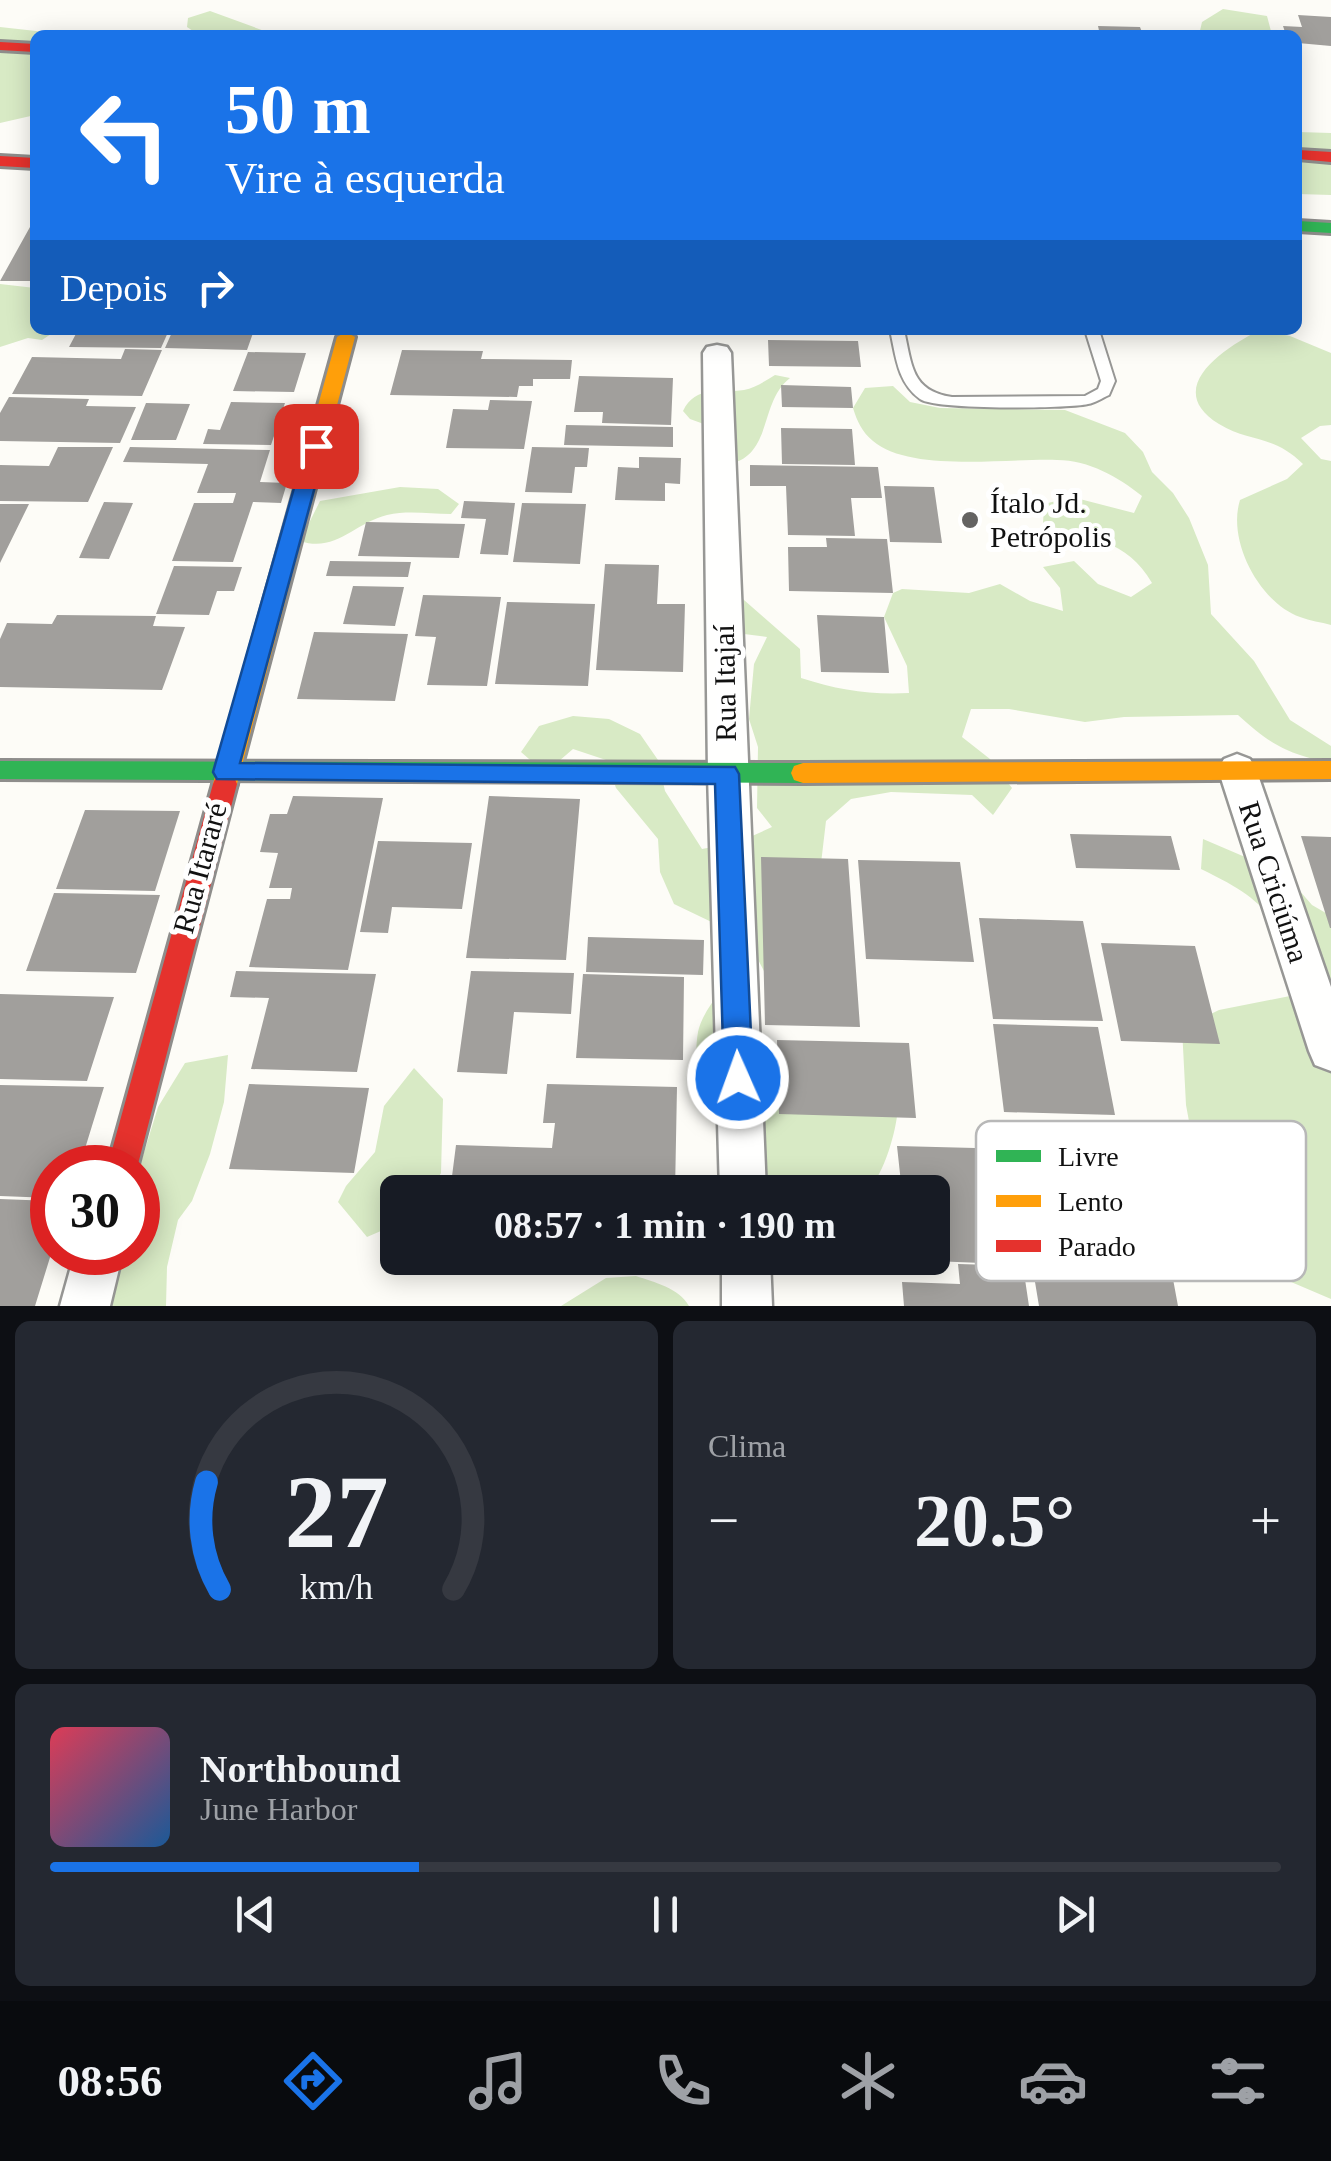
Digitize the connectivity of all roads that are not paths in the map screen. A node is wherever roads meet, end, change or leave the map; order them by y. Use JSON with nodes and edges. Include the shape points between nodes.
{"nodes":[{"id":1,"x":0,"y":46,"type":"edge"},
{"id":2,"x":30,"y":48,"type":"edge"},
{"id":3,"x":1302,"y":155,"type":"edge"},
{"id":4,"x":1331,"y":156,"type":"edge"},
{"id":5,"x":0,"y":162,"type":"edge"},
{"id":6,"x":30,"y":163,"type":"edge"},
{"id":7,"x":1302,"y":226,"type":"edge"},
{"id":8,"x":1331,"y":228,"type":"edge"},
{"id":9,"x":898,"y":335,"type":"edge"},
{"id":10,"x":1094,"y":335,"type":"edge"},
{"id":11,"x":346,"y":337,"type":"dead end"},
{"id":12,"x":717,"y":353,"type":"dead end"},
{"id":13,"x":1237,"y":769,"type":"junction"},
{"id":14,"x":0,"y":770,"type":"edge"},
{"id":15,"x":1331,"y":770,"type":"edge"},
{"id":16,"x":226,"y":772,"type":"junction"},
{"id":17,"x":727,"y":774,"type":"junction"},
{"id":18,"x":1331,"y":1051,"type":"edge"},
{"id":19,"x":128,"y":1145,"type":"edge"},
{"id":20,"x":742,"y":1175,"type":"edge"},
{"id":21,"x":93,"y":1275,"type":"edge"},
{"id":22,"x":747,"y":1275,"type":"edge"},
{"id":23,"x":85,"y":1306,"type":"edge"},
{"id":24,"x":748,"y":1306,"type":"edge"}],
"edges":[{"from":1,"to":2,"type":"street"},
{"from":3,"to":4,"type":"street"},
{"from":5,"to":6,"type":"street"},
{"from":7,"to":8,"type":"street"},
{"from":9,"to":10,"type":"lane","via":[[908,378],[927,398],[952,402],[1087,400],[1104,392],[1108,381]]},
{"from":11,"to":16,"type":"street","name":"Rua Itararé"},
{"from":12,"to":17,"type":"street","name":"Rua Itajaí"},
{"from":13,"to":15,"type":"street"},
{"from":13,"to":17,"type":"street"},
{"from":13,"to":18,"type":"street","name":"Rua Criciúma"},
{"from":14,"to":16,"type":"street"},
{"from":16,"to":17,"type":"street"},
{"from":16,"to":19,"type":"street","name":"Rua Itararé"},
{"from":17,"to":20,"type":"street","name":"Rua Itajaí"},
{"from":21,"to":23,"type":"street"},
{"from":22,"to":24,"type":"street"}]}
